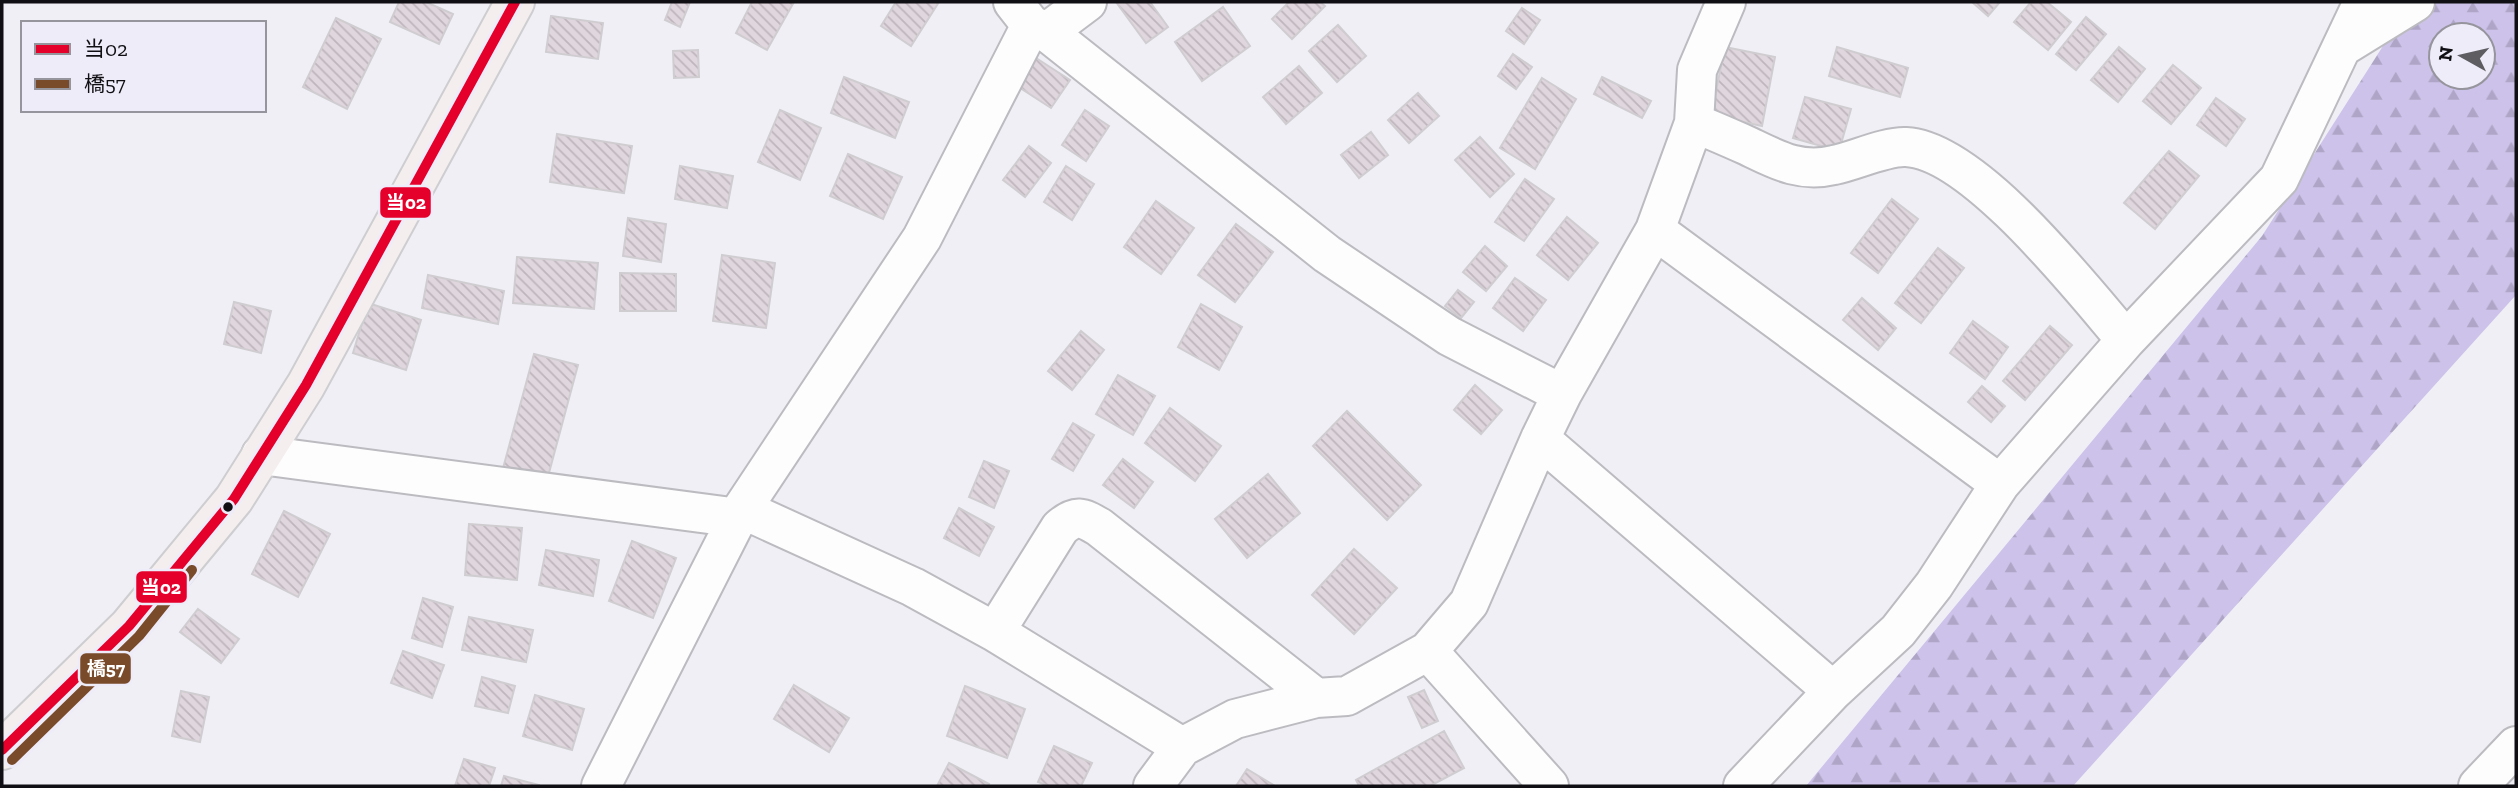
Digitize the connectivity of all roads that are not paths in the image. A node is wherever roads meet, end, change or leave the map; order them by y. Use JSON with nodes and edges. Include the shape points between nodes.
{"nodes":[{"id":1,"x":514,"y":2,"type":"edge"},
{"id":2,"x":1087,"y":2,"type":"edge"},
{"id":3,"x":1726,"y":2,"type":"edge"},
{"id":4,"x":2363,"y":2,"type":"edge"},
{"id":5,"x":2415,"y":2,"type":"edge"},
{"id":6,"x":1030,"y":20,"type":"edge"},
{"id":7,"x":2342,"y":47,"type":"junction"},
{"id":8,"x":1694,"y":123,"type":"junction"},
{"id":9,"x":1655,"y":230,"type":"junction"},
{"id":10,"x":2126,"y":340,"type":"junction"},
{"id":11,"x":1562,"y":394,"type":"junction"},
{"id":12,"x":1540,"y":439,"type":"junction"},
{"id":13,"x":261,"y":455,"type":"junction"},
{"id":14,"x":2000,"y":484,"type":"junction"},
{"id":15,"x":740,"y":513,"type":"junction"},
{"id":16,"x":995,"y":632,"type":"junction"},
{"id":17,"x":1429,"y":651,"type":"junction"},
{"id":18,"x":1833,"y":691,"type":"junction"},
{"id":19,"x":1316,"y":698,"type":"junction"},
{"id":20,"x":2516,"y":746,"type":"edge"},
{"id":21,"x":1182,"y":747,"type":"junction"},
{"id":22,"x":2,"y":750,"type":"edge"},
{"id":23,"x":601,"y":786,"type":"edge"},
{"id":24,"x":1153,"y":786,"type":"edge"},
{"id":25,"x":1549,"y":786,"type":"edge"},
{"id":26,"x":1743,"y":786,"type":"edge"},
{"id":27,"x":2477,"y":786,"type":"edge"}],
"edges":[{"from":1,"to":13,"type":"main road","via":[[306,385]]},
{"from":2,"to":6,"type":"street"},
{"from":3,"to":8,"type":"street","via":[[1697,69]]},
{"from":4,"to":7,"type":"street"},
{"from":5,"to":7,"type":"street"},
{"from":6,"to":11,"type":"street","via":[[1327,254],[1449,336]]},
{"from":6,"to":15,"type":"street","via":[[922,237]]},
{"from":7,"to":10,"type":"street","via":[[2278,179]]},
{"from":8,"to":9,"type":"street"},
{"from":8,"to":10,"type":"street","via":[[1801,167],[1831,166],[1905,147],[1938,156],[1975,178],[2054,256]]},
{"from":9,"to":11,"type":"street"},
{"from":9,"to":14,"type":"street"},
{"from":10,"to":14,"type":"street"},
{"from":11,"to":12,"type":"street"},
{"from":12,"to":17,"type":"street","via":[[1469,603]]},
{"from":12,"to":18,"type":"street"},
{"from":13,"to":15,"type":"street"},
{"from":13,"to":22,"type":"main road","via":[[234,499],[129,626]]},
{"from":14,"to":18,"type":"street","via":[[1898,631]]},
{"from":15,"to":16,"type":"street","via":[[913,587]]},
{"from":15,"to":23,"type":"street"},
{"from":16,"to":19,"type":"street","via":[[1060,528],[1083,517]]},
{"from":16,"to":21,"type":"street"},
{"from":17,"to":19,"type":"street","via":[[1347,696]]},
{"from":17,"to":25,"type":"street"},
{"from":18,"to":26,"type":"street"},
{"from":19,"to":21,"type":"street","via":[[1235,719]]},
{"from":20,"to":27,"type":"street"},
{"from":21,"to":24,"type":"street"}]}
